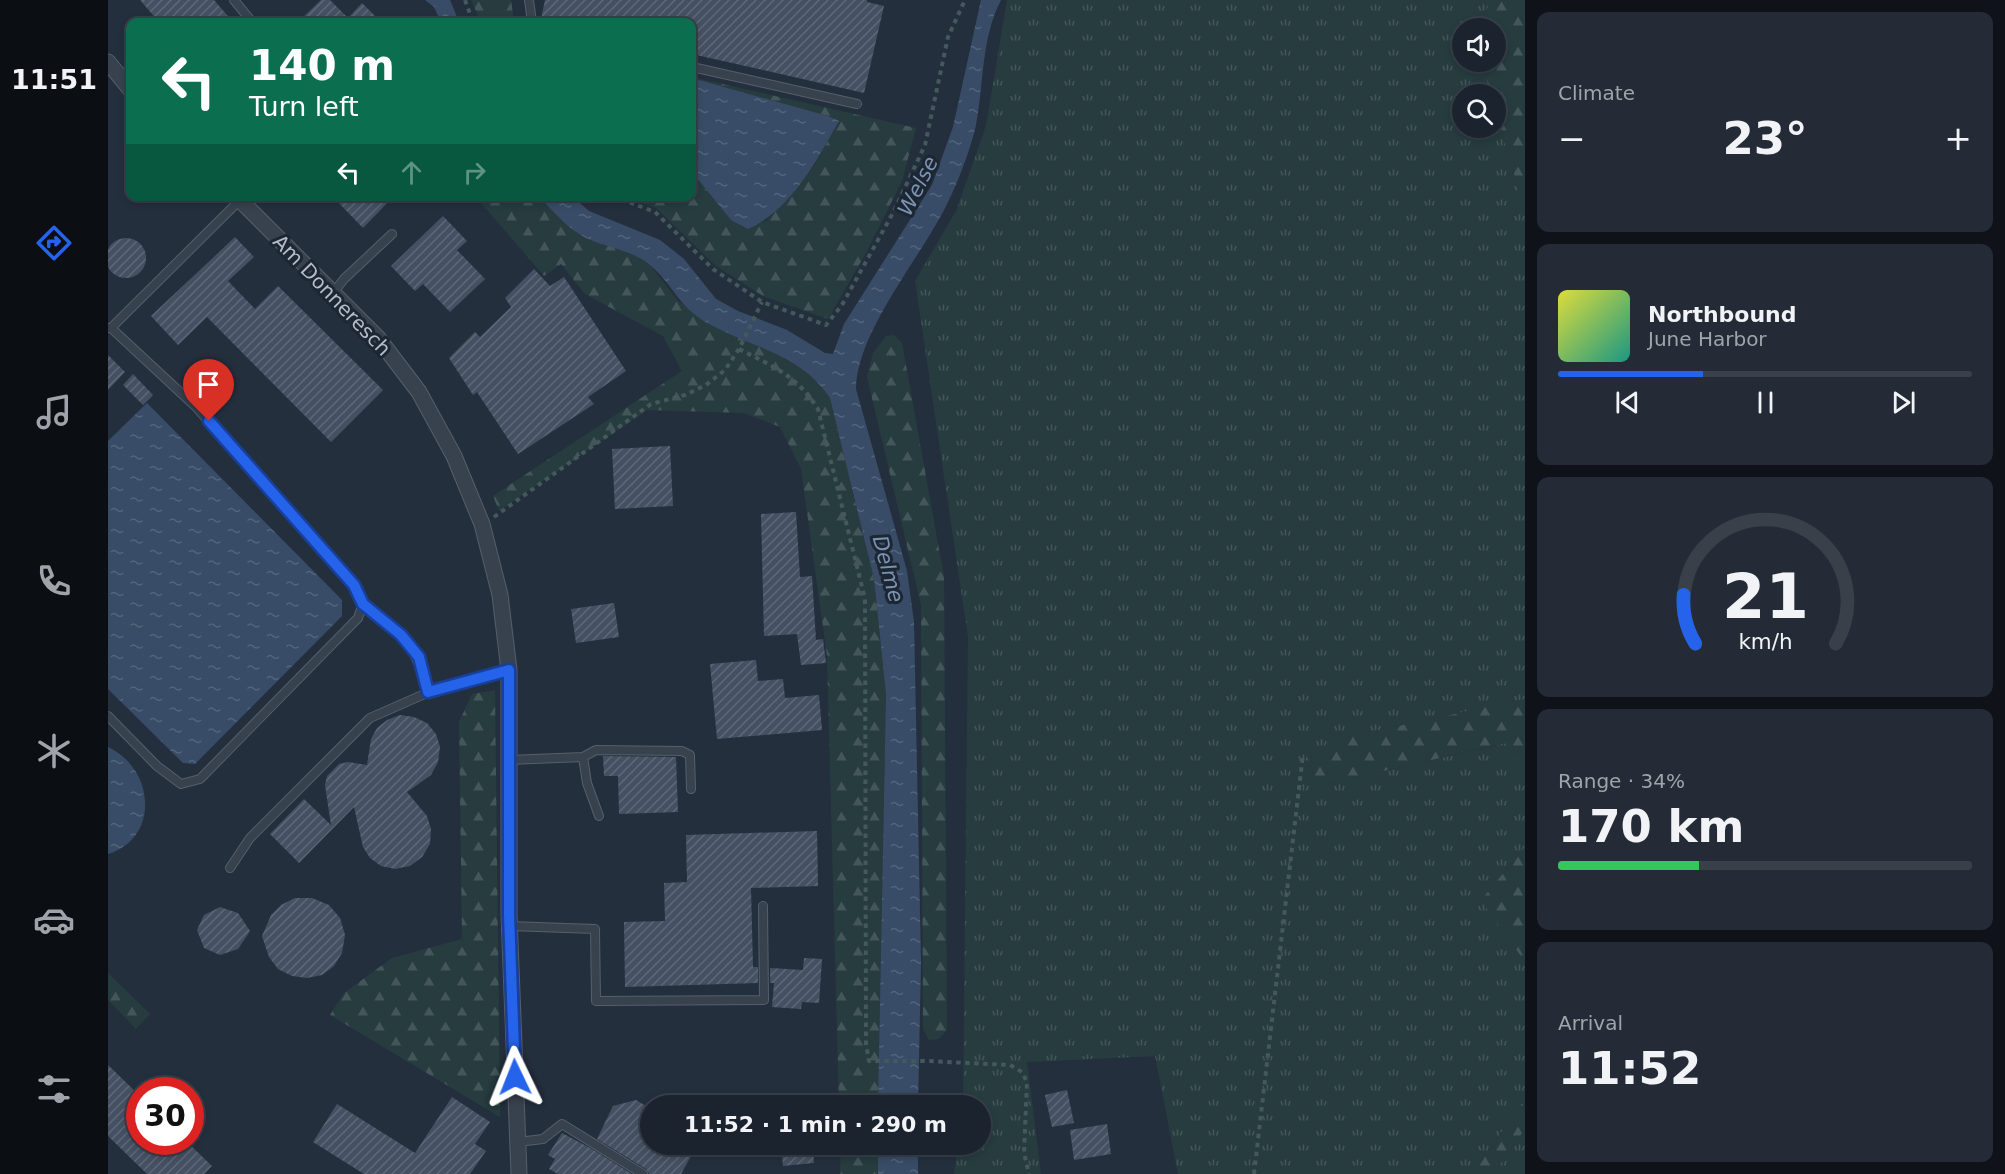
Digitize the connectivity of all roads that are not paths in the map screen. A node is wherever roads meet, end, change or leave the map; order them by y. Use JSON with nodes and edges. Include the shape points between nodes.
{"nodes":[{"id":1,"x":234,"y":0,"type":"edge"},
{"id":2,"x":529,"y":0,"type":"edge"},
{"id":3,"x":249,"y":18,"type":"edge"},
{"id":4,"x":531,"y":18,"type":"edge"},
{"id":5,"x":108,"y":62,"type":"edge"},
{"id":6,"x":696,"y":67,"type":"edge"},
{"id":7,"x":126,"y":84,"type":"edge"},
{"id":8,"x":857,"y":104,"type":"dead end"},
{"id":9,"x":235,"y":201,"type":"edge"},
{"id":10,"x":241,"y":201,"type":"edge"},
{"id":11,"x":392,"y":234,"type":"dead end"},
{"id":12,"x":333,"y":293,"type":"junction"},
{"id":13,"x":110,"y":328,"type":"edge"},
{"id":14,"x":363,"y":604,"type":"junction"},
{"id":15,"x":509,"y":670,"type":"junction"},
{"id":16,"x":428,"y":692,"type":"junction"},
{"id":17,"x":108,"y":716,"type":"edge"},
{"id":18,"x":583,"y":757,"type":"junction"},
{"id":19,"x":509,"y":760,"type":"junction"},
{"id":20,"x":691,"y":789,"type":"dead end"},
{"id":21,"x":599,"y":816,"type":"dead end"},
{"id":22,"x":230,"y":868,"type":"dead end"},
{"id":23,"x":763,"y":906,"type":"dead end"},
{"id":24,"x":509,"y":926,"type":"junction"},
{"id":25,"x":518,"y":1142,"type":"junction"},
{"id":26,"x":519,"y":1174,"type":"edge"},
{"id":27,"x":643,"y":1174,"type":"edge"}],
"edges":[{"from":1,"to":3,"type":"lane"},
{"from":2,"to":4,"type":"lane"},
{"from":5,"to":7,"type":"street"},
{"from":6,"to":8,"type":"lane"},
{"from":9,"to":13,"type":"lane"},
{"from":10,"to":12,"type":"street","name":"Am Donneresch"},
{"from":11,"to":12,"type":"lane"},
{"from":12,"to":15,"type":"street","name":"Am Donneresch","via":[[378,338],[419,392],[454,456],[482,524],[500,595]]},
{"from":13,"to":14,"type":"lane","via":[[195,406],[354,585]]},
{"from":14,"to":16,"type":"lane","via":[[401,635],[419,657]]},
{"from":14,"to":17,"type":"lane","via":[[358,618],[200,779],[181,784],[157,766]]},
{"from":15,"to":16,"type":"lane"},
{"from":15,"to":19,"type":"street","name":"Am Donneresch"},
{"from":16,"to":22,"type":"lane","via":[[370,718],[250,838]]},
{"from":18,"to":19,"type":"lane"},
{"from":18,"to":20,"type":"lane","via":[[596,750],[682,751],[690,755]]},
{"from":18,"to":21,"type":"lane"},
{"from":19,"to":24,"type":"street","name":"Am Donneresch"},
{"from":23,"to":24,"type":"lane","via":[[764,1000],[596,1001],[595,929]]},
{"from":24,"to":25,"type":"street","name":"Am Donneresch"},
{"from":25,"to":26,"type":"street","name":"Am Donneresch"},
{"from":25,"to":27,"type":"lane","via":[[543,1138],[562,1124]]}]}
